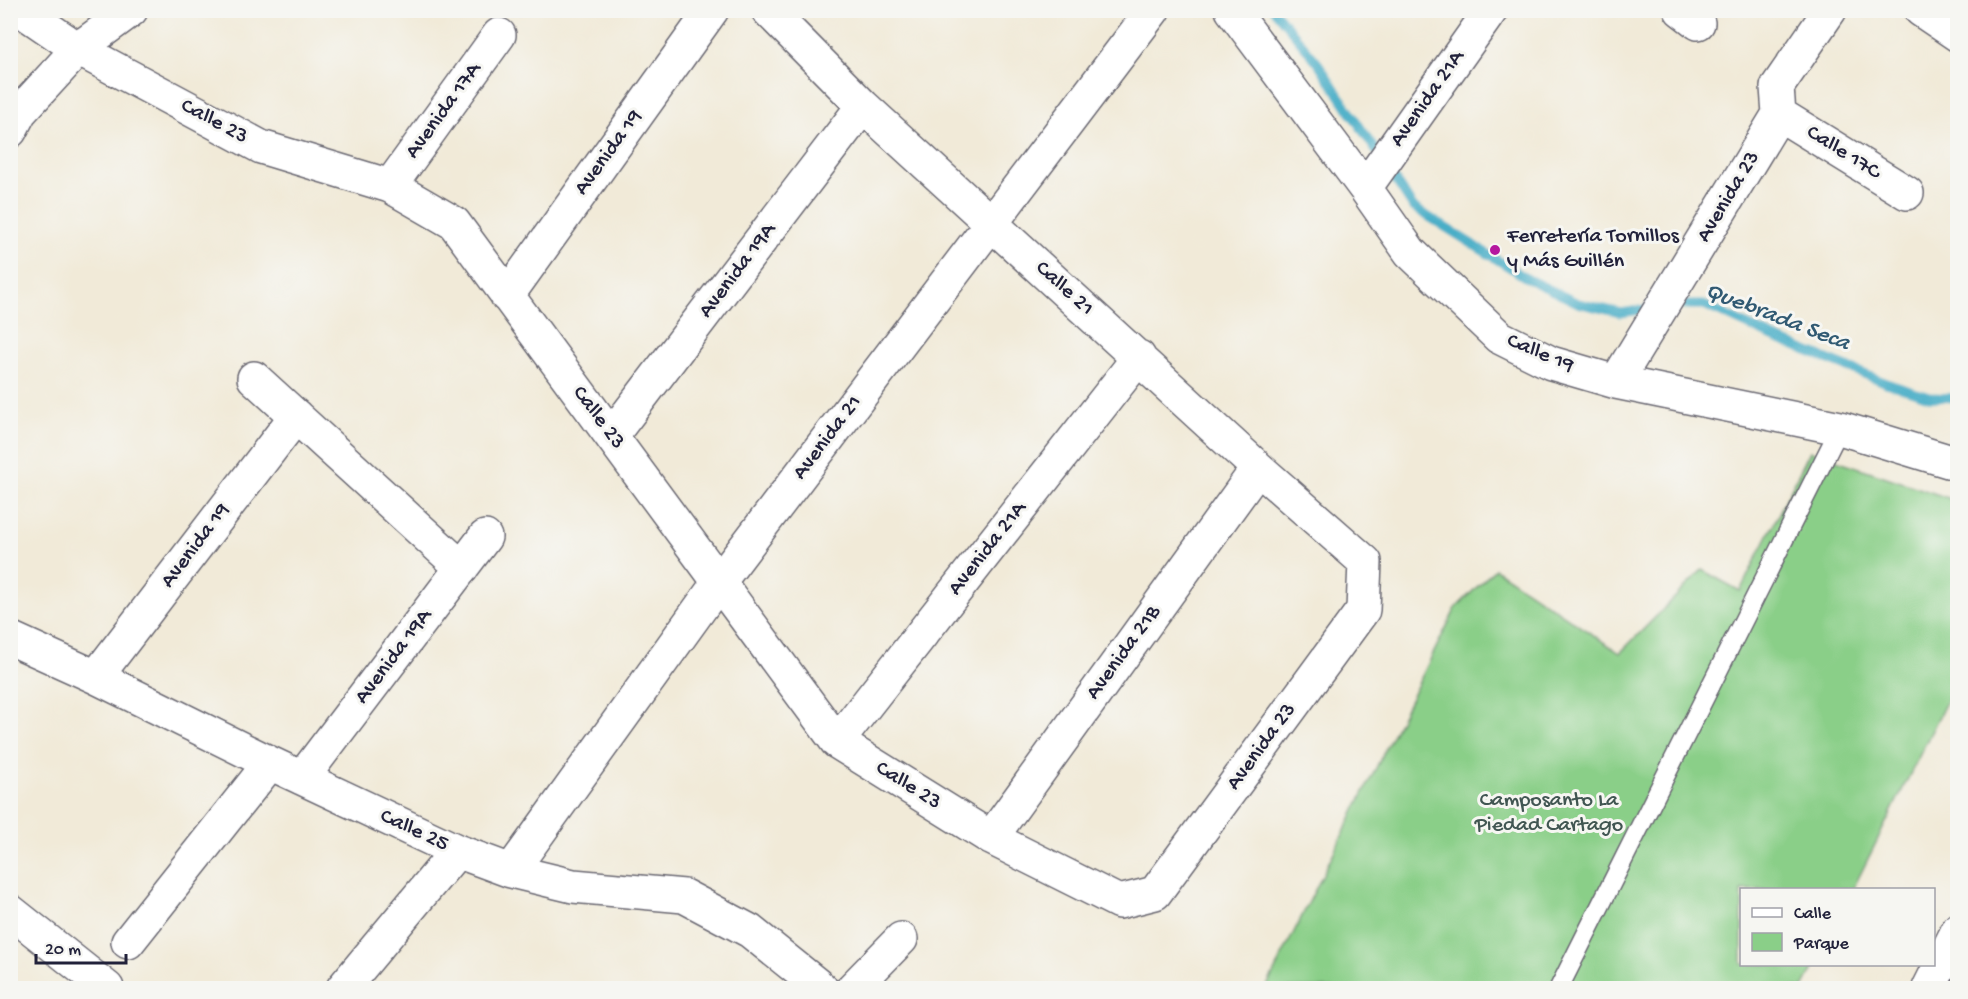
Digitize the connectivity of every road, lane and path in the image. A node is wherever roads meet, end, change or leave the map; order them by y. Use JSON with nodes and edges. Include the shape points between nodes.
{"nodes":[{"id":1,"x":21,"y":10,"type":"edge"},
{"id":2,"x":131,"y":10,"type":"edge"},
{"id":3,"x":712,"y":10,"type":"edge"},
{"id":4,"x":768,"y":10,"type":"edge"},
{"id":5,"x":1153,"y":10,"type":"edge"},
{"id":6,"x":1232,"y":10,"type":"edge"},
{"id":7,"x":1491,"y":10,"type":"edge"},
{"id":8,"x":1830,"y":10,"type":"edge"},
{"id":9,"x":1921,"y":10,"type":"edge"},
{"id":10,"x":1958,"y":35,"type":"edge"},
{"id":11,"x":499,"y":36,"type":"dead end"},
{"id":12,"x":78,"y":49,"type":"junction"},
{"id":13,"x":863,"y":106,"type":"junction"},
{"id":14,"x":1779,"y":114,"type":"junction"},
{"id":15,"x":10,"y":131,"type":"edge"},
{"id":16,"x":390,"y":186,"type":"junction"},
{"id":17,"x":1365,"y":188,"type":"junction"},
{"id":18,"x":1907,"y":193,"type":"dead end"},
{"id":19,"x":991,"y":224,"type":"junction"},
{"id":20,"x":507,"y":296,"type":"junction"},
{"id":21,"x":1139,"y":357,"type":"junction"},
{"id":22,"x":254,"y":378,"type":"dead end"},
{"id":23,"x":1616,"y":382,"type":"junction"},
{"id":24,"x":296,"y":416,"type":"junction"},
{"id":25,"x":1840,"y":428,"type":"junction"},
{"id":26,"x":612,"y":435,"type":"junction"},
{"id":27,"x":1958,"y":464,"type":"edge"},
{"id":28,"x":1258,"y":468,"type":"junction"},
{"id":29,"x":485,"y":537,"type":"dead end"},
{"id":30,"x":1365,"y":562,"type":"joint"},
{"id":31,"x":462,"y":568,"type":"junction"},
{"id":32,"x":719,"y":582,"type":"junction"},
{"id":33,"x":10,"y":638,"type":"edge"},
{"id":34,"x":96,"y":677,"type":"junction"},
{"id":35,"x":837,"y":742,"type":"junction"},
{"id":36,"x":270,"y":763,"type":"junction"},
{"id":37,"x":302,"y":778,"type":"junction"},
{"id":38,"x":991,"y":838,"type":"junction"},
{"id":39,"x":457,"y":851,"type":"junction"},
{"id":40,"x":511,"y":871,"type":"junction"},
{"id":41,"x":1119,"y":902,"type":"joint"},
{"id":42,"x":10,"y":911,"type":"edge"},
{"id":43,"x":1958,"y":930,"type":"edge"},
{"id":44,"x":901,"y":939,"type":"dead end"},
{"id":45,"x":128,"y":942,"type":"dead end"},
{"id":46,"x":107,"y":988,"type":"edge"},
{"id":47,"x":343,"y":988,"type":"edge"},
{"id":48,"x":821,"y":988,"type":"edge"},
{"id":49,"x":853,"y":988,"type":"edge"},
{"id":50,"x":1559,"y":988,"type":"edge"},
{"id":51,"x":1929,"y":988,"type":"edge"}],
"edges":[{"from":1,"to":12,"type":"street","name":"Calle 23"},
{"from":2,"to":12,"type":"street"},
{"from":3,"to":20,"type":"street","name":"Avenida 19"},
{"from":4,"to":13,"type":"street","name":"Calle 21"},
{"from":5,"to":19,"type":"street","name":"Avenida 21"},
{"from":6,"to":17,"type":"street","name":"Calle 19"},
{"from":7,"to":17,"type":"street","name":"Avenida 21A"},
{"from":8,"to":14,"type":"street","via":[[1777,87]]},
{"from":9,"to":10,"type":"street"},
{"from":11,"to":16,"type":"street","name":"Avenida 17A"},
{"from":12,"to":15,"type":"street","via":[[20,112]]},
{"from":12,"to":16,"type":"street","name":"Calle 23","via":[[261,147]]},
{"from":13,"to":19,"type":"street","name":"Calle 21"},
{"from":13,"to":26,"type":"street","name":"Avenida 19A"},
{"from":14,"to":18,"type":"street","name":"Calle 17C"},
{"from":14,"to":23,"type":"street","name":"Avenida 23"},
{"from":16,"to":20,"type":"street","name":"Calle 23","via":[[454,223]]},
{"from":17,"to":23,"type":"street","name":"Calle 19","via":[[1410,252],[1499,337],[1551,363]]},
{"from":19,"to":21,"type":"street","name":"Calle 21"},
{"from":19,"to":32,"type":"street","name":"Avenida 21"},
{"from":20,"to":26,"type":"street","name":"Calle 23"},
{"from":21,"to":28,"type":"street","name":"Calle 21"},
{"from":21,"to":35,"type":"street","name":"Avenida 21A"},
{"from":22,"to":24,"type":"street"},
{"from":23,"to":25,"type":"street","name":"Calle 19"},
{"from":24,"to":31,"type":"street"},
{"from":24,"to":34,"type":"street","name":"Avenida 19"},
{"from":25,"to":27,"type":"street","name":"Calle 19"},
{"from":25,"to":50,"type":"lane"},
{"from":26,"to":32,"type":"street","name":"Calle 23"},
{"from":28,"to":30,"type":"street","name":"Calle 21"},
{"from":28,"to":38,"type":"street","name":"Avenida 21B"},
{"from":29,"to":31,"type":"street","name":"Avenida 19A"},
{"from":30,"to":41,"type":"street","name":"Avenida 23","via":[[1363,610],[1155,893]]},
{"from":31,"to":37,"type":"street","name":"Avenida 19A"},
{"from":32,"to":35,"type":"street","name":"Calle 23"},
{"from":32,"to":40,"type":"street","name":"Avenida 21"},
{"from":33,"to":34,"type":"street","name":"Calle 25"},
{"from":34,"to":36,"type":"street","name":"Calle 25"},
{"from":35,"to":38,"type":"street","name":"Calle 23"},
{"from":36,"to":37,"type":"street","name":"Calle 25"},
{"from":36,"to":45,"type":"street"},
{"from":37,"to":39,"type":"street","name":"Calle 25"},
{"from":38,"to":41,"type":"street","name":"Calle 23"},
{"from":39,"to":40,"type":"street","name":"Calle 25"},
{"from":39,"to":47,"type":"street"},
{"from":40,"to":48,"type":"street","name":"Calle 25","via":[[573,886],[684,896],[750,931]]},
{"from":42,"to":46,"type":"street"},
{"from":43,"to":51,"type":"street"},
{"from":44,"to":49,"type":"street"}]}
